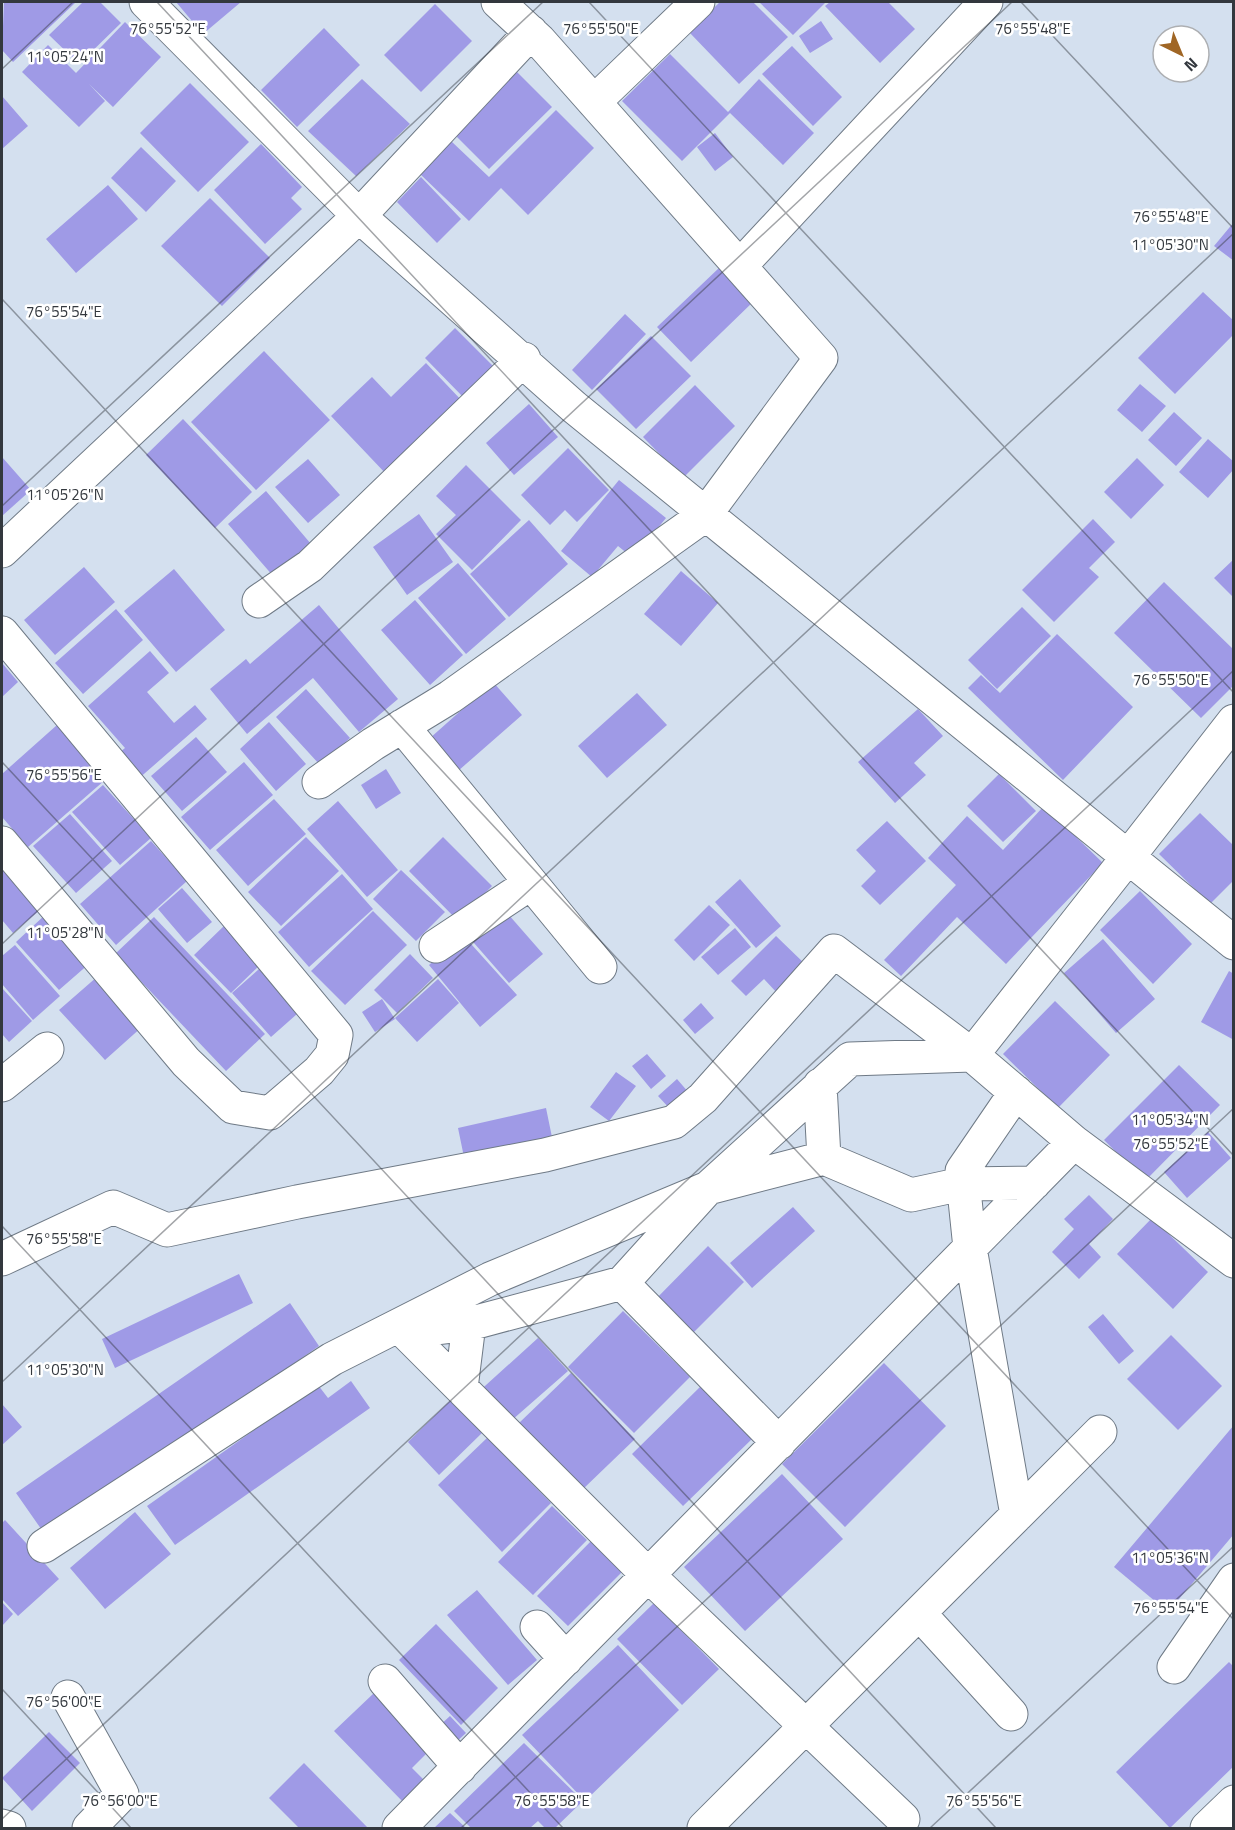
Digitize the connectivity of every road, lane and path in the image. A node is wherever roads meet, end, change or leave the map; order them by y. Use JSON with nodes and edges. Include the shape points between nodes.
{"nodes":[{"id":1,"x":146,"y":2,"type":"edge"},
{"id":2,"x":498,"y":2,"type":"edge"},
{"id":3,"x":698,"y":2,"type":"edge"},
{"id":4,"x":986,"y":2,"type":"edge"},
{"id":5,"x":531,"y":32,"type":"junction"},
{"id":6,"x":594,"y":102,"type":"junction"},
{"id":7,"x":359,"y":216,"type":"junction"},
{"id":8,"x":740,"y":266,"type":"junction"},
{"id":9,"x":524,"y":359,"type":"junction"},
{"id":10,"x":705,"y":514,"type":"junction"},
{"id":11,"x":2,"y":551,"type":"edge"},
{"id":12,"x":259,"y":601,"type":"dead end"},
{"id":13,"x":2,"y":633,"type":"edge"},
{"id":14,"x":1233,"y":721,"type":"edge"},
{"id":15,"x":402,"y":726,"type":"junction"},
{"id":16,"x":319,"y":782,"type":"dead end"},
{"id":17,"x":2,"y":843,"type":"edge"},
{"id":18,"x":1128,"y":857,"type":"junction"},
{"id":19,"x":531,"y":883,"type":"junction"},
{"id":20,"x":1233,"y":943,"type":"edge"},
{"id":21,"x":436,"y":946,"type":"dead end"},
{"id":22,"x":600,"y":967,"type":"dead end"},
{"id":23,"x":47,"y":1049,"type":"dead end"},
{"id":24,"x":972,"y":1055,"type":"junction"},
{"id":25,"x":820,"y":1084,"type":"junction"},
{"id":26,"x":2,"y":1085,"type":"edge"},
{"id":27,"x":1016,"y":1092,"type":"junction"},
{"id":28,"x":1074,"y":1142,"type":"junction"},
{"id":29,"x":824,"y":1158,"type":"junction"},
{"id":30,"x":1034,"y":1183,"type":"junction"},
{"id":31,"x":962,"y":1184,"type":"junction"},
{"id":32,"x":708,"y":1188,"type":"junction"},
{"id":33,"x":970,"y":1248,"type":"junction"},
{"id":34,"x":2,"y":1258,"type":"edge"},
{"id":35,"x":1233,"y":1261,"type":"edge"},
{"id":36,"x":622,"y":1284,"type":"junction"},
{"id":37,"x":461,"y":1311,"type":"junction"},
{"id":38,"x":460,"y":1388,"type":"junction"},
{"id":39,"x":1100,"y":1432,"type":"dead end"},
{"id":40,"x":778,"y":1443,"type":"junction"},
{"id":41,"x":1017,"y":1515,"type":"junction"},
{"id":42,"x":44,"y":1546,"type":"dead end"},
{"id":43,"x":648,"y":1575,"type":"junction"},
{"id":44,"x":1233,"y":1580,"type":"edge"},
{"id":45,"x":919,"y":1612,"type":"junction"},
{"id":46,"x":537,"y":1627,"type":"dead end"},
{"id":47,"x":566,"y":1659,"type":"junction"},
{"id":48,"x":1174,"y":1667,"type":"dead end"},
{"id":49,"x":385,"y":1681,"type":"dead end"},
{"id":50,"x":68,"y":1697,"type":"dead end"},
{"id":51,"x":1011,"y":1714,"type":"dead end"},
{"id":52,"x":806,"y":1725,"type":"junction"},
{"id":53,"x":460,"y":1767,"type":"junction"},
{"id":54,"x":1233,"y":1802,"type":"edge"},
{"id":55,"x":903,"y":1819,"type":"dead end"},
{"id":56,"x":2,"y":1826,"type":"edge"},
{"id":57,"x":9,"y":1828,"type":"edge"},
{"id":58,"x":89,"y":1828,"type":"edge"},
{"id":59,"x":399,"y":1828,"type":"edge"},
{"id":60,"x":704,"y":1828,"type":"edge"},
{"id":61,"x":1207,"y":1828,"type":"edge"}],
"edges":[{"from":1,"to":7,"type":"street"},
{"from":2,"to":5,"type":"street"},
{"from":3,"to":6,"type":"street"},
{"from":4,"to":8,"type":"street"},
{"from":5,"to":6,"type":"street"},
{"from":5,"to":7,"type":"street"},
{"from":6,"to":8,"type":"street"},
{"from":7,"to":9,"type":"street"},
{"from":7,"to":11,"type":"street"},
{"from":8,"to":10,"type":"street","via":[[821,358]]},
{"from":9,"to":10,"type":"street","via":[[574,407]]},
{"from":9,"to":12,"type":"street","via":[[310,566]]},
{"from":10,"to":15,"type":"street","via":[[450,697]]},
{"from":10,"to":18,"type":"street"},
{"from":13,"to":17,"type":"street","via":[[336,1035],[332,1055],[270,1113],[233,1107],[186,1062]]},
{"from":14,"to":18,"type":"street"},
{"from":15,"to":16,"type":"street"},
{"from":15,"to":19,"type":"street"},
{"from":18,"to":20,"type":"street"},
{"from":18,"to":24,"type":"street"},
{"from":19,"to":21,"type":"street"},
{"from":19,"to":22,"type":"street"},
{"from":23,"to":26,"type":"street"},
{"from":24,"to":25,"type":"street","via":[[850,1059]]},
{"from":24,"to":27,"type":"street"},
{"from":24,"to":34,"type":"street","via":[[834,951],[703,1098],[674,1122],[545,1155],[167,1230],[112,1207]]},
{"from":25,"to":29,"type":"street"},
{"from":25,"to":32,"type":"street"},
{"from":27,"to":28,"type":"street"},
{"from":27,"to":31,"type":"street","via":[[962,1171]]},
{"from":28,"to":30,"type":"street"},
{"from":28,"to":35,"type":"street"},
{"from":29,"to":31,"type":"street","via":[[911,1195]]},
{"from":29,"to":32,"type":"street"},
{"from":30,"to":31,"type":"street"},
{"from":30,"to":33,"type":"street"},
{"from":31,"to":33,"type":"street"},
{"from":32,"to":36,"type":"street"},
{"from":32,"to":37,"type":"street","via":[[521,1266]]},
{"from":33,"to":40,"type":"street"},
{"from":33,"to":41,"type":"street"},
{"from":36,"to":37,"type":"street"},
{"from":36,"to":40,"type":"street"},
{"from":37,"to":38,"type":"street"},
{"from":37,"to":38,"type":"street","via":[[405,1332]]},
{"from":37,"to":42,"type":"street","via":[[332,1359]]},
{"from":38,"to":43,"type":"street"},
{"from":39,"to":41,"type":"street"},
{"from":40,"to":43,"type":"street"},
{"from":41,"to":45,"type":"street"},
{"from":43,"to":47,"type":"street"},
{"from":43,"to":52,"type":"street"},
{"from":44,"to":48,"type":"street"},
{"from":45,"to":51,"type":"street"},
{"from":45,"to":52,"type":"street"},
{"from":46,"to":47,"type":"street"},
{"from":47,"to":53,"type":"street"},
{"from":49,"to":53,"type":"street"},
{"from":50,"to":58,"type":"street","via":[[122,1794]]},
{"from":52,"to":55,"type":"street"},
{"from":52,"to":60,"type":"street"},
{"from":53,"to":59,"type":"street"},
{"from":54,"to":61,"type":"street"},
{"from":56,"to":57,"type":"street"}]}
